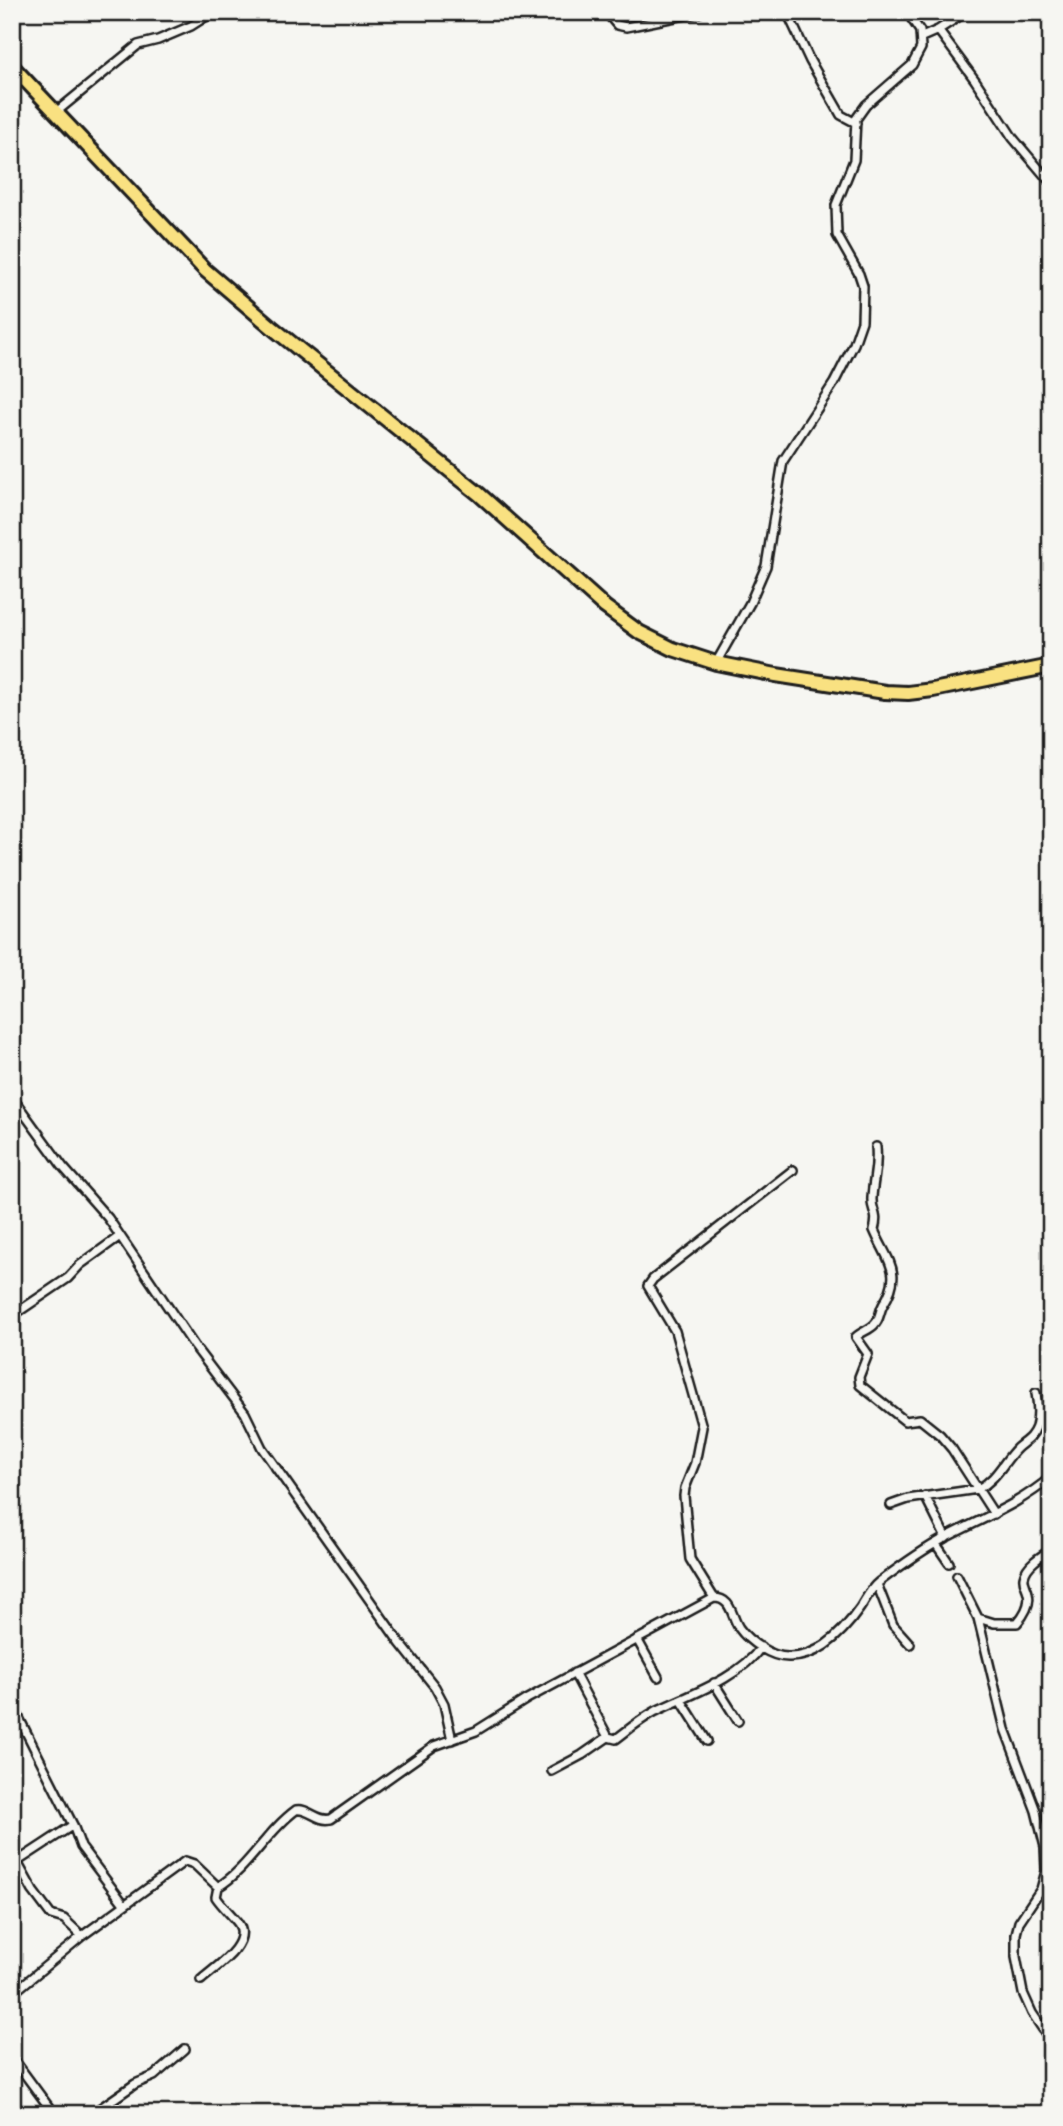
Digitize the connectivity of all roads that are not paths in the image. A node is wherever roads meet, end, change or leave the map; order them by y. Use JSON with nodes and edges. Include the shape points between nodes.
{"nodes":[{"id":1,"x":213,"y":12,"type":"edge"},
{"id":2,"x":606,"y":12,"type":"edge"},
{"id":3,"x":700,"y":12,"type":"edge"},
{"id":4,"x":756,"y":12,"type":"edge"},
{"id":5,"x":764,"y":12,"type":"edge"},
{"id":6,"x":787,"y":12,"type":"edge"},
{"id":7,"x":907,"y":12,"type":"edge"},
{"id":8,"x":967,"y":12,"type":"edge"},
{"id":9,"x":938,"y":30,"type":"junction"},
{"id":10,"x":922,"y":37,"type":"junction"},
{"id":11,"x":12,"y":66,"type":"edge"},
{"id":12,"x":55,"y":113,"type":"junction"},
{"id":13,"x":856,"y":123,"type":"junction"},
{"id":14,"x":1051,"y":183,"type":"edge"},
{"id":15,"x":716,"y":663,"type":"junction"},
{"id":16,"x":1051,"y":666,"type":"edge"},
{"id":17,"x":12,"y":1097,"type":"edge"},
{"id":18,"x":876,"y":1147,"type":"dead end"},
{"id":19,"x":793,"y":1170,"type":"dead end"},
{"id":20,"x":120,"y":1236,"type":"junction"},
{"id":21,"x":12,"y":1316,"type":"edge"},
{"id":22,"x":1036,"y":1393,"type":"dead end"},
{"id":23,"x":1051,"y":1477,"type":"edge"},
{"id":24,"x":978,"y":1489,"type":"junction"},
{"id":25,"x":925,"y":1496,"type":"junction"},
{"id":26,"x":891,"y":1505,"type":"dead end"},
{"id":27,"x":994,"y":1514,"type":"junction"},
{"id":28,"x":946,"y":1538,"type":"junction"},
{"id":29,"x":936,"y":1544,"type":"junction"},
{"id":30,"x":1051,"y":1550,"type":"edge"},
{"id":31,"x":949,"y":1563,"type":"dead end"},
{"id":32,"x":957,"y":1576,"type":"dead end"},
{"id":33,"x":877,"y":1584,"type":"junction"},
{"id":34,"x":714,"y":1598,"type":"junction"},
{"id":35,"x":978,"y":1618,"type":"junction"},
{"id":36,"x":637,"y":1639,"type":"junction"},
{"id":37,"x":910,"y":1644,"type":"dead end"},
{"id":38,"x":761,"y":1647,"type":"junction"},
{"id":39,"x":574,"y":1673,"type":"junction"},
{"id":40,"x":658,"y":1677,"type":"dead end"},
{"id":41,"x":714,"y":1683,"type":"junction"},
{"id":42,"x":681,"y":1700,"type":"junction"},
{"id":43,"x":12,"y":1704,"type":"edge"},
{"id":44,"x":738,"y":1721,"type":"dead end"},
{"id":45,"x":608,"y":1737,"type":"junction"},
{"id":46,"x":452,"y":1740,"type":"junction"},
{"id":47,"x":707,"y":1741,"type":"dead end"},
{"id":48,"x":552,"y":1771,"type":"dead end"},
{"id":49,"x":73,"y":1825,"type":"junction"},
{"id":50,"x":12,"y":1853,"type":"edge"},
{"id":51,"x":15,"y":1863,"type":"edge"},
{"id":52,"x":1048,"y":1872,"type":"edge"},
{"id":53,"x":218,"y":1887,"type":"junction"},
{"id":54,"x":124,"y":1905,"type":"junction"},
{"id":55,"x":82,"y":1936,"type":"junction"},
{"id":56,"x":201,"y":1980,"type":"dead end"},
{"id":57,"x":12,"y":1994,"type":"edge"},
{"id":58,"x":1051,"y":2041,"type":"edge"},
{"id":59,"x":185,"y":2049,"type":"dead end"},
{"id":60,"x":12,"y":2057,"type":"edge"},
{"id":61,"x":54,"y":2114,"type":"edge"},
{"id":62,"x":92,"y":2114,"type":"edge"}],
"edges":[{"from":1,"to":12,"type":"street","via":[[191,26],[138,45]]},
{"from":2,"to":3,"type":"street","via":[[617,25],[626,27]]},
{"from":4,"to":5,"type":"street"},
{"from":6,"to":13,"type":"street","via":[[841,115]]},
{"from":7,"to":10,"type":"street"},
{"from":8,"to":9,"type":"street"},
{"from":9,"to":10,"type":"street"},
{"from":9,"to":14,"type":"street","via":[[1013,138]]},
{"from":10,"to":13,"type":"street","via":[[912,65],[866,105]]},
{"from":11,"to":12,"type":"main road"},
{"from":12,"to":15,"type":"main road","via":[[205,270],[480,494],[605,607],[664,645]]},
{"from":13,"to":15,"type":"street","via":[[855,160],[835,217],[836,234],[863,286],[862,321],[834,383],[783,461],[766,566]]},
{"from":15,"to":16,"type":"main road","via":[[858,689],[908,693]]},
{"from":17,"to":20,"type":"street"},
{"from":18,"to":24,"type":"street","via":[[874,1230],[889,1259],[893,1283],[877,1322],[856,1336],[868,1354],[860,1385],[905,1421],[920,1419],[931,1427]]},
{"from":19,"to":34,"type":"street","via":[[649,1286],[675,1331],[702,1427],[684,1496],[690,1559]]},
{"from":20,"to":21,"type":"street"},
{"from":20,"to":46,"type":"street","via":[[245,1413],[262,1448],[435,1687]]},
{"from":22,"to":24,"type":"street","via":[[1038,1413],[1029,1439]]},
{"from":23,"to":27,"type":"street"},
{"from":24,"to":25,"type":"street"},
{"from":24,"to":27,"type":"street"},
{"from":25,"to":26,"type":"street"},
{"from":25,"to":28,"type":"street"},
{"from":27,"to":28,"type":"street"},
{"from":28,"to":29,"type":"street"},
{"from":29,"to":31,"type":"street"},
{"from":29,"to":33,"type":"street"},
{"from":30,"to":35,"type":"street","via":[[1026,1572],[1023,1581],[1028,1602],[1017,1623]]},
{"from":32,"to":35,"type":"street"},
{"from":33,"to":37,"type":"street","via":[[894,1625]]},
{"from":33,"to":38,"type":"street","via":[[827,1643],[802,1656],[786,1657]]},
{"from":34,"to":36,"type":"street"},
{"from":34,"to":38,"type":"street","via":[[724,1600],[739,1628]]},
{"from":35,"to":52,"type":"street","via":[[1004,1729],[1036,1811]]},
{"from":36,"to":39,"type":"street"},
{"from":36,"to":40,"type":"street"},
{"from":38,"to":41,"type":"street","via":[[740,1668]]},
{"from":39,"to":45,"type":"street"},
{"from":39,"to":46,"type":"street","via":[[476,1731]]},
{"from":41,"to":42,"type":"street"},
{"from":41,"to":44,"type":"street"},
{"from":42,"to":45,"type":"street","via":[[616,1739]]},
{"from":42,"to":47,"type":"street"},
{"from":43,"to":49,"type":"street"},
{"from":45,"to":48,"type":"street"},
{"from":46,"to":53,"type":"street","via":[[424,1752],[331,1819],[322,1820],[301,1809],[292,1812],[235,1876]]},
{"from":49,"to":51,"type":"street"},
{"from":49,"to":54,"type":"street","via":[[81,1847]]},
{"from":50,"to":51,"type":"street"},
{"from":51,"to":55,"type":"street","via":[[51,1915],[64,1919]]},
{"from":52,"to":58,"type":"street","via":[[1019,1922],[1016,1957],[1023,1993]]},
{"from":53,"to":54,"type":"street","via":[[185,1861]]},
{"from":53,"to":56,"type":"street","via":[[216,1897],[239,1924],[239,1941],[228,1958]]},
{"from":54,"to":55,"type":"street"},
{"from":55,"to":57,"type":"street"},
{"from":59,"to":62,"type":"street","via":[[154,2076]]},
{"from":60,"to":61,"type":"street"}]}
